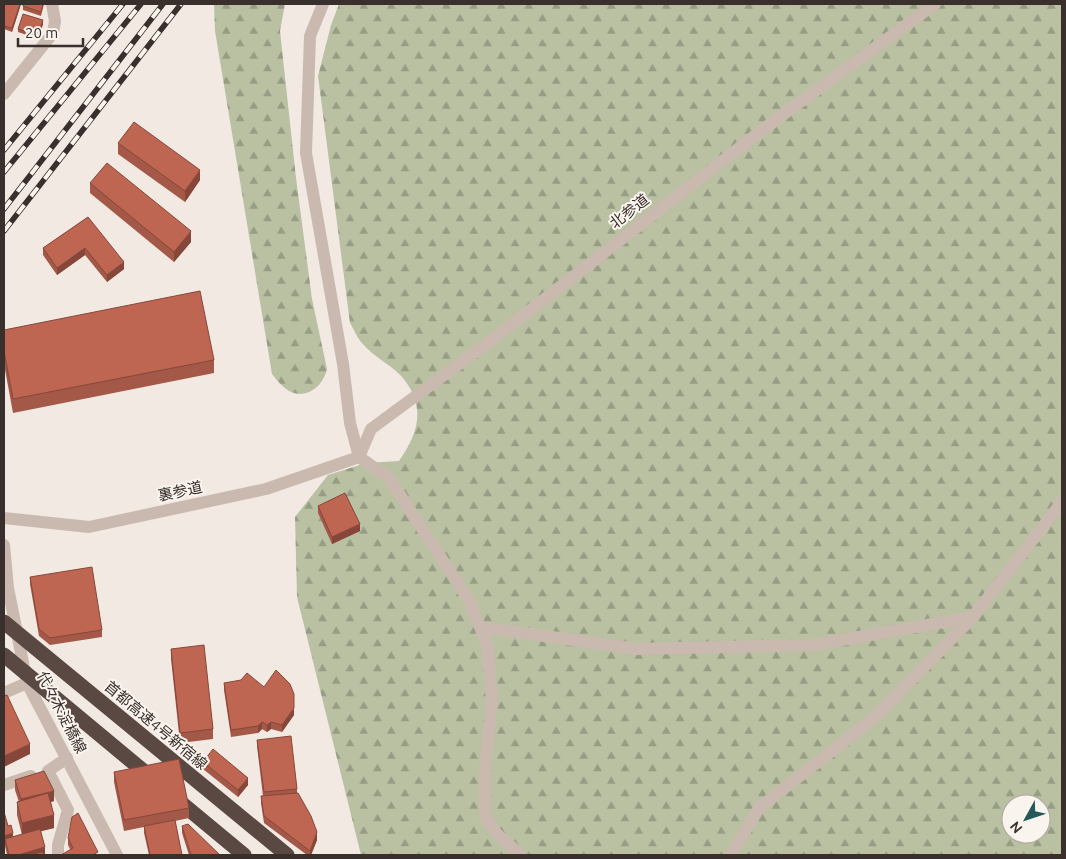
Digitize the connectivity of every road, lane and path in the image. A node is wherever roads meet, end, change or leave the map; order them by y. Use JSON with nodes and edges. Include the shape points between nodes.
{"nodes":[{"id":1,"x":52,"y":4,"type":"edge"},
{"id":2,"x":323,"y":4,"type":"edge"},
{"id":3,"x":935,"y":4,"type":"edge"},
{"id":4,"x":4,"y":94,"type":"edge"},
{"id":5,"x":359,"y":457,"type":"junction"},
{"id":6,"x":1062,"y":502,"type":"edge"},
{"id":7,"x":4,"y":518,"type":"edge"},
{"id":8,"x":4,"y":544,"type":"edge"},
{"id":9,"x":973,"y":617,"type":"junction"},
{"id":10,"x":4,"y":622,"type":"edge"},
{"id":11,"x":480,"y":626,"type":"junction"},
{"id":12,"x":4,"y":655,"type":"edge"},
{"id":13,"x":27,"y":683,"type":"junction"},
{"id":14,"x":4,"y":693,"type":"edge"},
{"id":15,"x":67,"y":758,"type":"junction"},
{"id":16,"x":48,"y":771,"type":"junction"},
{"id":17,"x":4,"y":785,"type":"edge"},
{"id":18,"x":58,"y":855,"type":"edge"},
{"id":19,"x":117,"y":855,"type":"edge"},
{"id":20,"x":244,"y":855,"type":"edge"},
{"id":21,"x":287,"y":855,"type":"edge"},
{"id":22,"x":520,"y":855,"type":"edge"},
{"id":23,"x":731,"y":855,"type":"edge"}],
"edges":[{"from":1,"to":4,"type":"street","via":[[53,33]]},
{"from":2,"to":5,"type":"street","via":[[310,36],[306,153],[343,364],[350,423]]},
{"from":3,"to":5,"type":"street","name":"北参道","via":[[766,127],[371,429]]},
{"from":5,"to":7,"type":"street","name":"裏参道","via":[[266,489],[89,527]]},
{"from":5,"to":11,"type":"street","via":[[389,478],[468,598]]},
{"from":6,"to":9,"type":"street"},
{"from":8,"to":13,"type":"street","name":"代々木淀橋線","via":[[8,588]]},
{"from":9,"to":11,"type":"street","via":[[814,645],[637,649]]},
{"from":9,"to":23,"type":"street","via":[[874,718],[759,808]]},
{"from":10,"to":21,"type":"highway","name":"首都高速4号新宿線","bridge":true},
{"from":11,"to":22,"type":"street","via":[[488,648],[492,702],[485,770],[485,817],[497,834]]},
{"from":12,"to":20,"type":"highway","bridge":true},
{"from":13,"to":14,"type":"street"},
{"from":13,"to":15,"type":"street","name":"代々木淀橋線"},
{"from":15,"to":16,"type":"street"},
{"from":15,"to":19,"type":"street","name":"代々木淀橋線"},
{"from":16,"to":17,"type":"street"},
{"from":16,"to":18,"type":"street","via":[[68,810]]}]}
